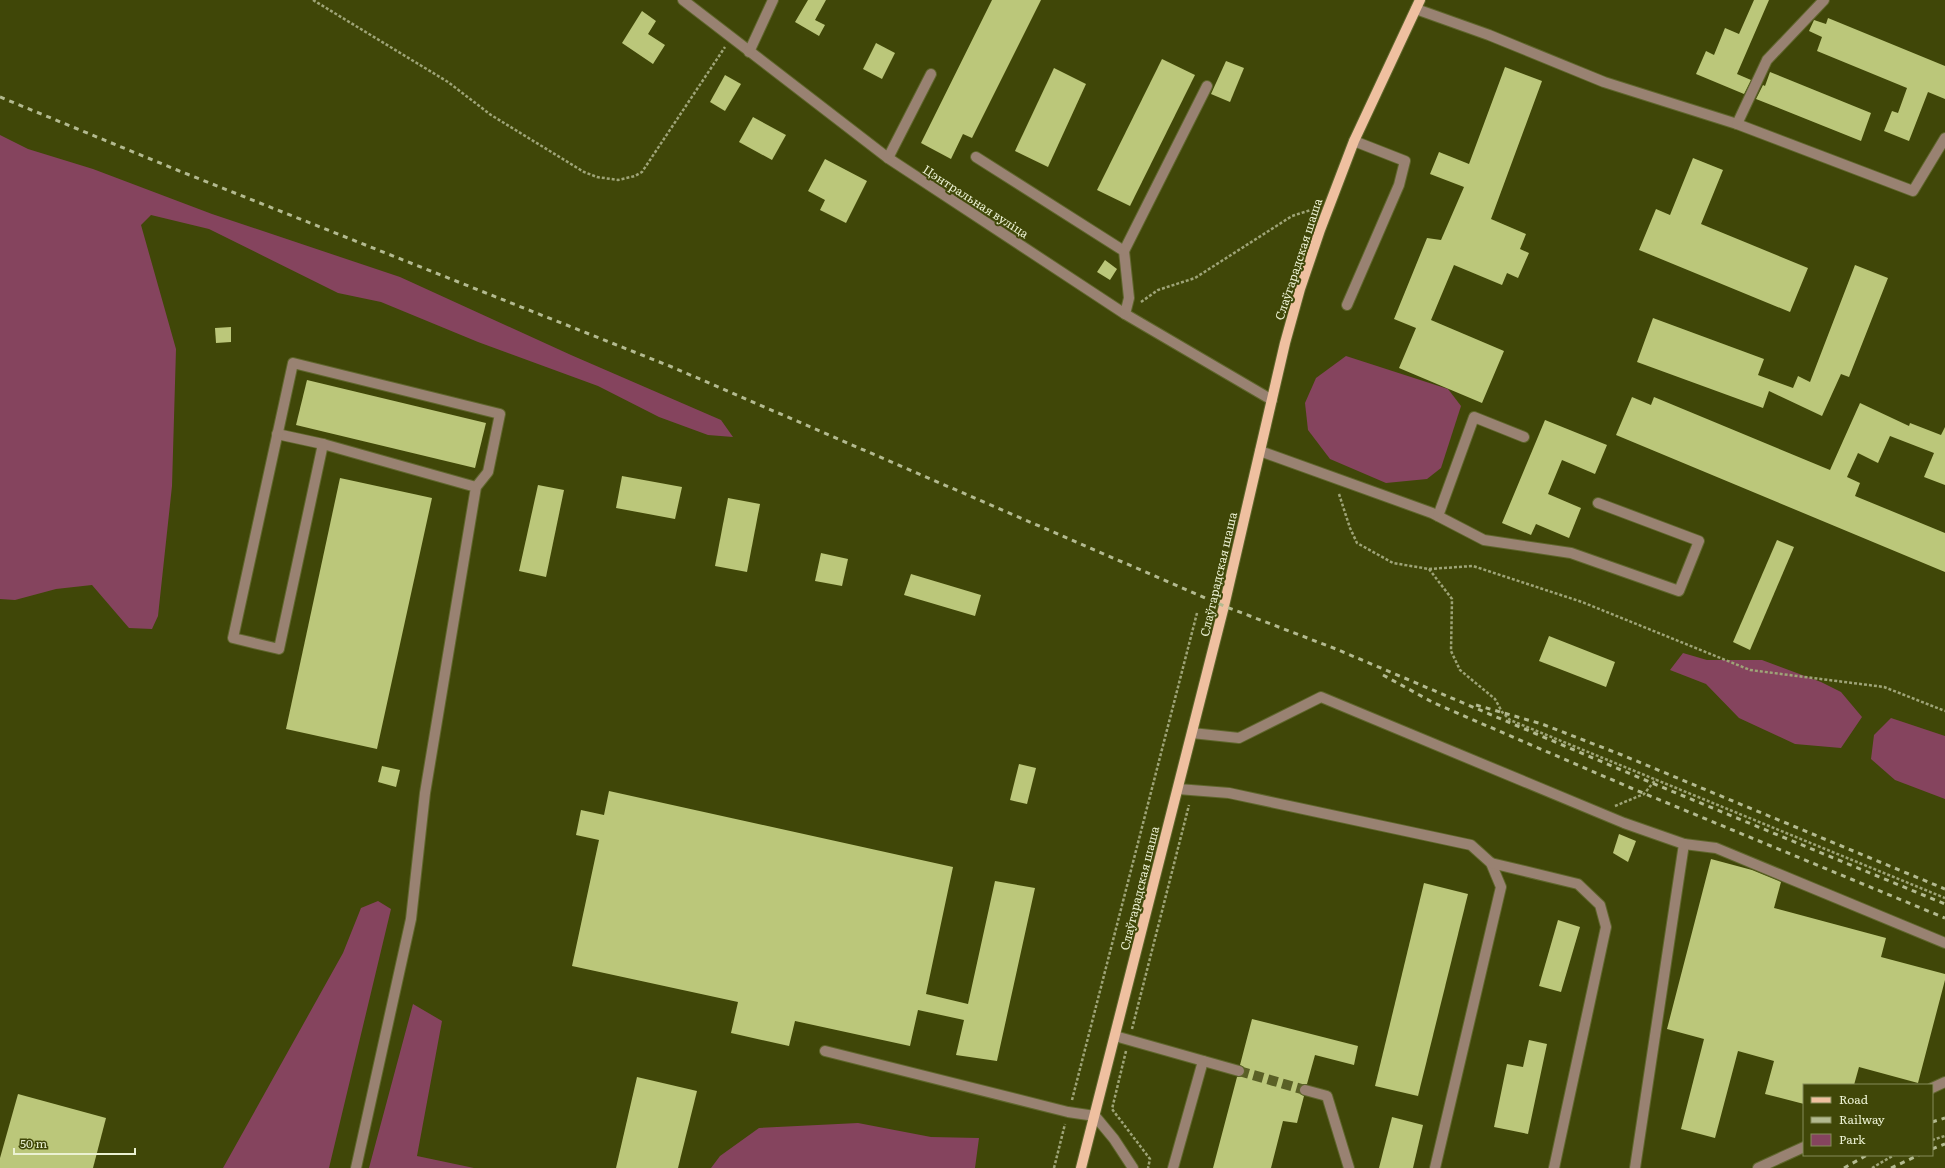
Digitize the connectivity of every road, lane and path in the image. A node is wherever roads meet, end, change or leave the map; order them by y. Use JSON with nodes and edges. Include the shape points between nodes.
{"nodes":[{"id":1,"x":313,"y":0,"type":"edge"},
{"id":2,"x":683,"y":0,"type":"edge"},
{"id":3,"x":773,"y":0,"type":"edge"},
{"id":4,"x":1824,"y":0,"type":"edge"},
{"id":5,"x":1418,"y":5,"type":"edge"},
{"id":6,"x":731,"y":38,"type":"junction"},
{"id":7,"x":749,"y":52,"type":"junction"},
{"id":8,"x":932,"y":74,"type":"dead end"},
{"id":9,"x":1207,"y":86,"type":"dead end"},
{"id":10,"x":1737,"y":124,"type":"junction"},
{"id":11,"x":1945,"y":138,"type":"edge"},
{"id":12,"x":1354,"y":141,"type":"junction"},
{"id":13,"x":976,"y":157,"type":"dead end"},
{"id":14,"x":888,"y":158,"type":"junction"},
{"id":15,"x":1329,"y":204,"type":"junction"},
{"id":16,"x":1124,"y":251,"type":"junction"},
{"id":17,"x":1347,"y":306,"type":"dead end"},
{"id":18,"x":1125,"y":314,"type":"junction"},
{"id":19,"x":1272,"y":400,"type":"junction"},
{"id":20,"x":277,"y":434,"type":"junction"},
{"id":21,"x":1524,"y":437,"type":"dead end"},
{"id":22,"x":323,"y":444,"type":"junction"},
{"id":23,"x":1260,"y":451,"type":"junction"},
{"id":24,"x":1334,"y":477,"type":"junction"},
{"id":25,"x":476,"y":486,"type":"junction"},
{"id":26,"x":1598,"y":502,"type":"dead end"},
{"id":27,"x":1438,"y":516,"type":"junction"},
{"id":28,"x":1429,"y":569,"type":"junction"},
{"id":29,"x":1197,"y":613,"type":"dead end"},
{"id":30,"x":1945,"y":711,"type":"edge"},
{"id":31,"x":1192,"y":733,"type":"junction"},
{"id":32,"x":1656,"y":779,"type":"junction"},
{"id":33,"x":1178,"y":789,"type":"junction"},
{"id":34,"x":1192,"y":790,"type":"junction"},
{"id":35,"x":1600,"y":812,"type":"junction"},
{"id":36,"x":1684,"y":844,"type":"junction"},
{"id":37,"x":1491,"y":863,"type":"junction"},
{"id":38,"x":1945,"y":898,"type":"edge"},
{"id":39,"x":1945,"y":943,"type":"edge"},
{"id":40,"x":1115,"y":1036,"type":"junction"},
{"id":41,"x":1129,"y":1040,"type":"junction"},
{"id":42,"x":825,"y":1051,"type":"dead end"},
{"id":43,"x":1203,"y":1061,"type":"junction"},
{"id":44,"x":1239,"y":1071,"type":"tunnel mouth"},
{"id":45,"x":1945,"y":1082,"type":"edge"},
{"id":46,"x":1933,"y":1088,"type":"edge"},
{"id":47,"x":1305,"y":1090,"type":"tunnel mouth"},
{"id":48,"x":1068,"y":1112,"type":"junction"},
{"id":49,"x":1095,"y":1116,"type":"junction"},
{"id":50,"x":1945,"y":1136,"type":"edge"},
{"id":51,"x":1933,"y":1140,"type":"edge"},
{"id":52,"x":1803,"y":1147,"type":"edge"},
{"id":53,"x":1892,"y":1156,"type":"edge"},
{"id":54,"x":356,"y":1168,"type":"edge"},
{"id":55,"x":1054,"y":1168,"type":"edge"},
{"id":56,"x":1081,"y":1168,"type":"edge"},
{"id":57,"x":1133,"y":1168,"type":"edge"},
{"id":58,"x":1148,"y":1168,"type":"edge"},
{"id":59,"x":1173,"y":1168,"type":"edge"},
{"id":60,"x":1349,"y":1168,"type":"edge"},
{"id":61,"x":1434,"y":1168,"type":"edge"},
{"id":62,"x":1554,"y":1168,"type":"edge"},
{"id":63,"x":1635,"y":1168,"type":"edge"},
{"id":64,"x":1758,"y":1168,"type":"edge"},
{"id":65,"x":1872,"y":1168,"type":"edge"}],
"edges":[{"from":1,"to":6,"type":"path","via":[[448,82],[491,115],[584,172],[613,180],[636,176],[646,166]]},
{"from":2,"to":6,"type":"street","name":"Цэнтральная вуліца"},
{"from":3,"to":7,"type":"street"},
{"from":4,"to":10,"type":"street","via":[[1767,60]]},
{"from":5,"to":10,"type":"street","via":[[1604,82]]},
{"from":5,"to":12,"type":"main road","name":"Слаўгарадская шаша"},
{"from":6,"to":7,"type":"street","name":"Цэнтральная вуліца"},
{"from":7,"to":14,"type":"street","name":"Цэнтральная вуліца"},
{"from":8,"to":14,"type":"street"},
{"from":9,"to":16,"type":"street"},
{"from":10,"to":11,"type":"street","via":[[1913,190]]},
{"from":12,"to":15,"type":"main road","name":"Слаўгарадская шаша"},
{"from":12,"to":17,"type":"street","via":[[1405,161],[1399,185]]},
{"from":13,"to":16,"type":"street"},
{"from":14,"to":18,"type":"street","name":"Цэнтральная вуліца"},
{"from":15,"to":18,"type":"path","via":[[1292,216],[1195,278],[1158,290]]},
{"from":15,"to":19,"type":"main road","name":"Слаўгарадская шаша","via":[[1300,289]]},
{"from":16,"to":18,"type":"street","via":[[1129,298]]},
{"from":18,"to":19,"type":"street","name":"Цэнтральная вуліца"},
{"from":19,"to":23,"type":"main road","name":"Слаўгарадская шаша"},
{"from":20,"to":22,"type":"street"},
{"from":20,"to":22,"type":"street","via":[[233,638],[279,649]]},
{"from":20,"to":25,"type":"street","via":[[293,363],[500,414],[488,472]]},
{"from":21,"to":27,"type":"street","via":[[1474,417]]},
{"from":22,"to":25,"type":"street"},
{"from":23,"to":24,"type":"street"},
{"from":23,"to":31,"type":"main road","name":"Слаўгарадская шаша"},
{"from":24,"to":27,"type":"street"},
{"from":24,"to":28,"type":"path","via":[[1357,543],[1393,563]]},
{"from":25,"to":54,"type":"street","via":[[425,793],[411,919]]},
{"from":26,"to":27,"type":"street","via":[[1699,541],[1678,591],[1571,553],[1484,540]]},
{"from":28,"to":30,"type":"path","via":[[1473,566],[1582,602],[1750,670],[1884,687]]},
{"from":28,"to":32,"type":"path","via":[[1452,599],[1451,651],[1460,670],[1495,699],[1510,720]]},
{"from":29,"to":48,"type":"path"},
{"from":31,"to":33,"type":"main road","name":"Слаўгарадская шаша"},
{"from":31,"to":35,"type":"street","via":[[1239,738],[1320,697]]},
{"from":32,"to":35,"type":"path","via":[[1644,794]]},
{"from":32,"to":38,"type":"path"},
{"from":33,"to":34,"type":"street"},
{"from":33,"to":40,"type":"main road","name":"Слаўгарадская шаша"},
{"from":34,"to":37,"type":"street","via":[[1229,793],[1471,845]]},
{"from":34,"to":41,"type":"path"},
{"from":35,"to":36,"type":"street"},
{"from":36,"to":39,"type":"street","via":[[1716,848]]},
{"from":36,"to":63,"type":"street"},
{"from":37,"to":61,"type":"street","via":[[1501,887]]},
{"from":37,"to":62,"type":"street","via":[[1578,884],[1600,905],[1606,927]]},
{"from":40,"to":41,"type":"street"},
{"from":40,"to":49,"type":"main road","name":"Слаўгарадская шаша"},
{"from":41,"to":43,"type":"street"},
{"from":41,"to":58,"type":"path","via":[[1112,1109],[1150,1159]]},
{"from":42,"to":48,"type":"street"},
{"from":43,"to":44,"type":"street"},
{"from":43,"to":59,"type":"street"},
{"from":45,"to":46,"type":"street"},
{"from":47,"to":60,"type":"street","via":[[1327,1096]]},
{"from":48,"to":49,"type":"street"},
{"from":48,"to":55,"type":"path"},
{"from":49,"to":56,"type":"main road","name":"Слаўгарадская шаша"},
{"from":49,"to":57,"type":"street"},
{"from":50,"to":51,"type":"path"},
{"from":52,"to":64,"type":"street"},
{"from":53,"to":65,"type":"path"}]}
